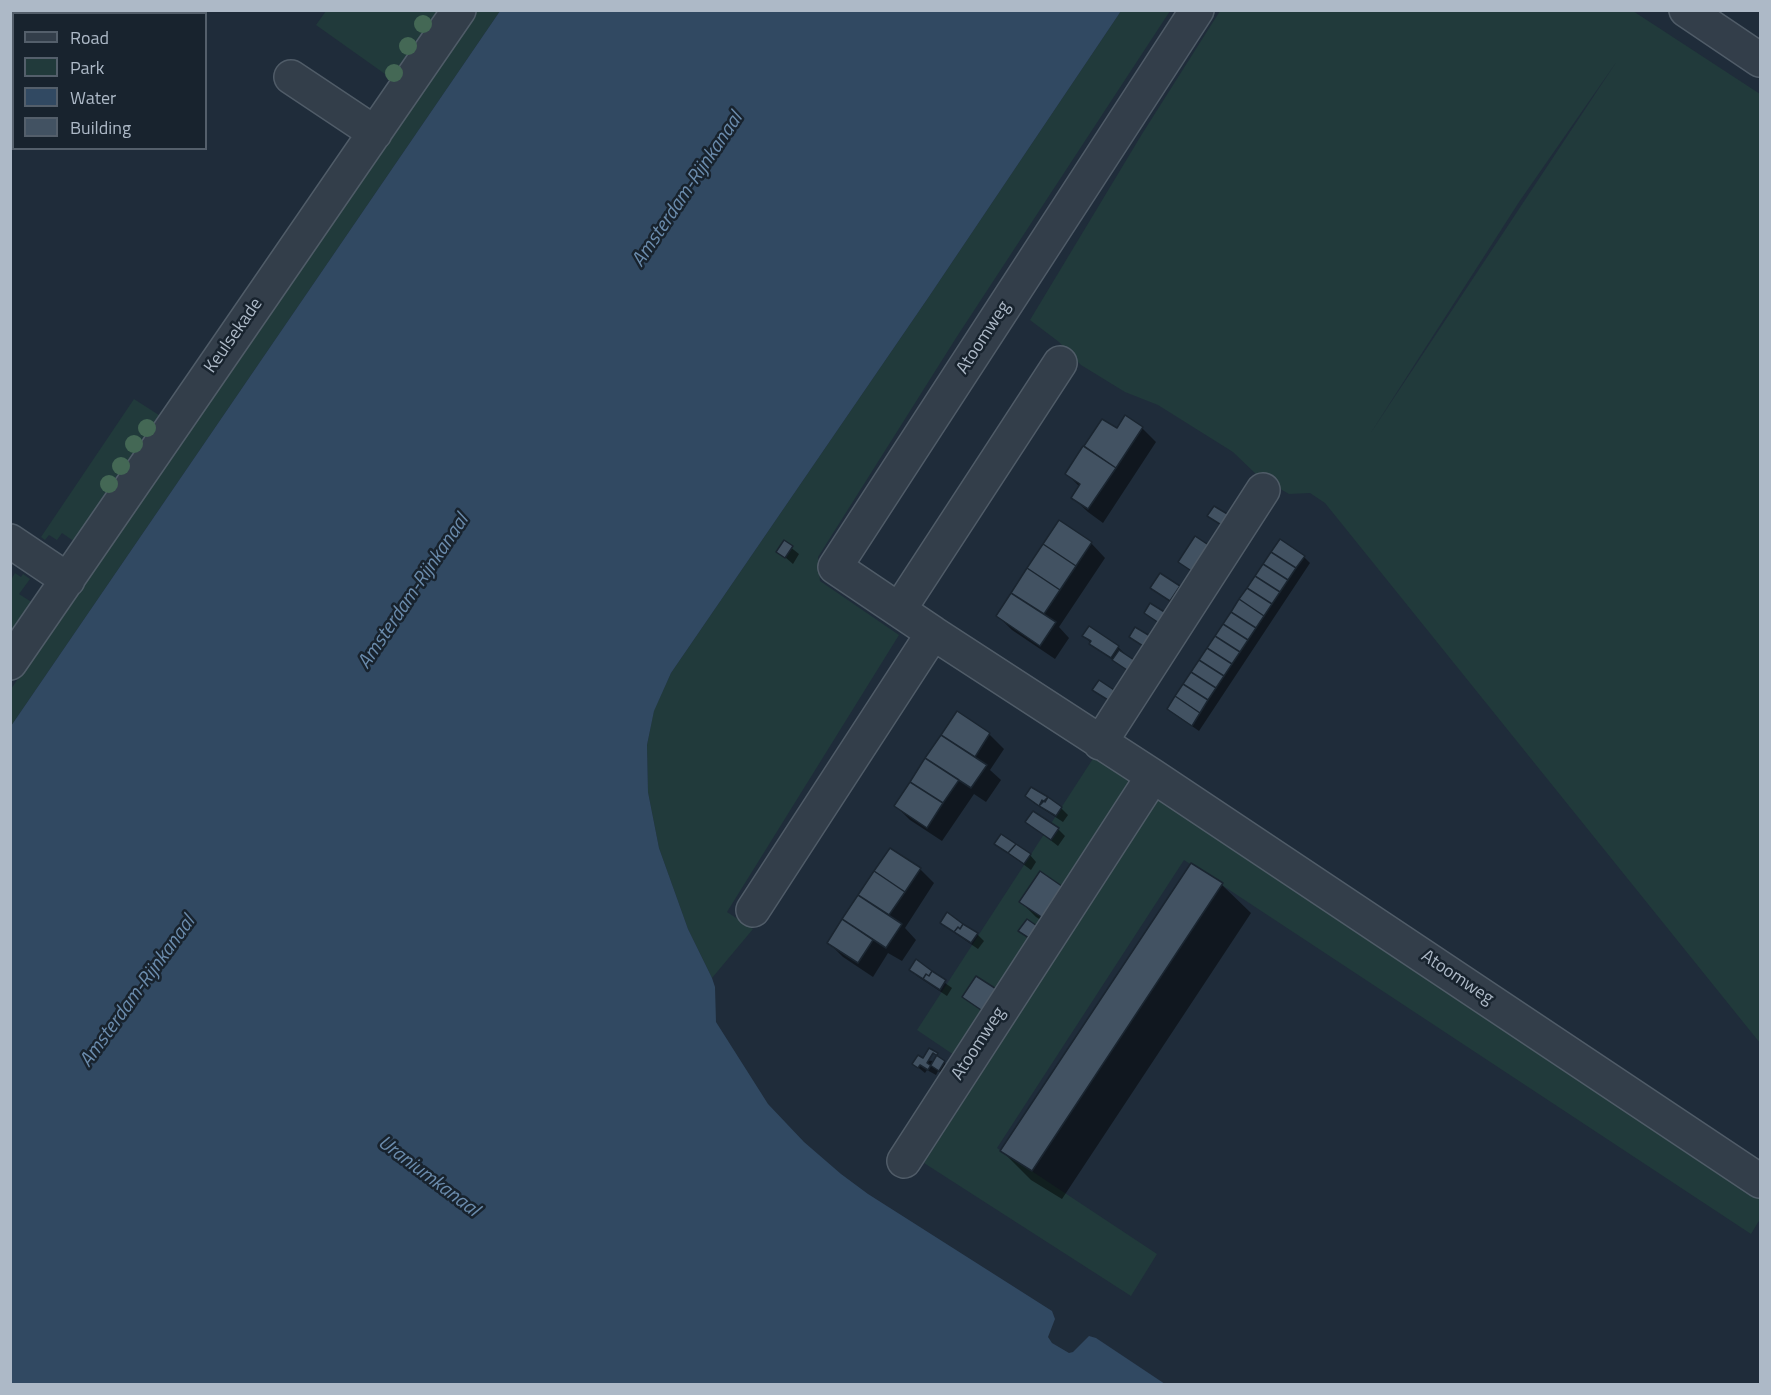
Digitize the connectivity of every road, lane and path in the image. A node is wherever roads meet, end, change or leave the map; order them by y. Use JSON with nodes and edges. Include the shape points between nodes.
{"nodes":[{"id":1,"x":459,"y":10,"type":"edge"},
{"id":2,"x":1197,"y":10,"type":"edge"},
{"id":3,"x":1686,"y":10,"type":"edge"},
{"id":4,"x":1761,"y":60,"type":"edge"},
{"id":5,"x":291,"y":77,"type":"dead end"},
{"id":6,"x":375,"y":133,"type":"junction"},
{"id":7,"x":1060,"y":363,"type":"dead end"},
{"id":8,"x":1263,"y":490,"type":"dead end"},
{"id":9,"x":10,"y":541,"type":"edge"},
{"id":10,"x":68,"y":580,"type":"junction"},
{"id":11,"x":899,"y":610,"type":"junction"},
{"id":12,"x":933,"y":633,"type":"junction"},
{"id":13,"x":10,"y":663,"type":"edge"},
{"id":14,"x":1100,"y":742,"type":"junction"},
{"id":15,"x":1153,"y":776,"type":"junction"},
{"id":16,"x":753,"y":910,"type":"dead end"},
{"id":17,"x":904,"y":1161,"type":"dead end"},
{"id":18,"x":1761,"y":1181,"type":"edge"}],
"edges":[{"from":1,"to":6,"type":"street","name":"Keulsekade"},
{"from":2,"to":11,"type":"street","name":"Atoomweg","via":[[835,567]]},
{"from":3,"to":4,"type":"street"},
{"from":5,"to":6,"type":"street"},
{"from":6,"to":10,"type":"street","name":"Keulsekade"},
{"from":7,"to":11,"type":"street"},
{"from":8,"to":14,"type":"street"},
{"from":9,"to":10,"type":"street"},
{"from":10,"to":13,"type":"street","name":"Keulsekade"},
{"from":11,"to":12,"type":"street","name":"Atoomweg"},
{"from":12,"to":14,"type":"street","name":"Atoomweg"},
{"from":12,"to":16,"type":"street"},
{"from":14,"to":15,"type":"street","name":"Atoomweg"},
{"from":15,"to":17,"type":"street","name":"Atoomweg"},
{"from":15,"to":18,"type":"street","name":"Atoomweg"}]}
